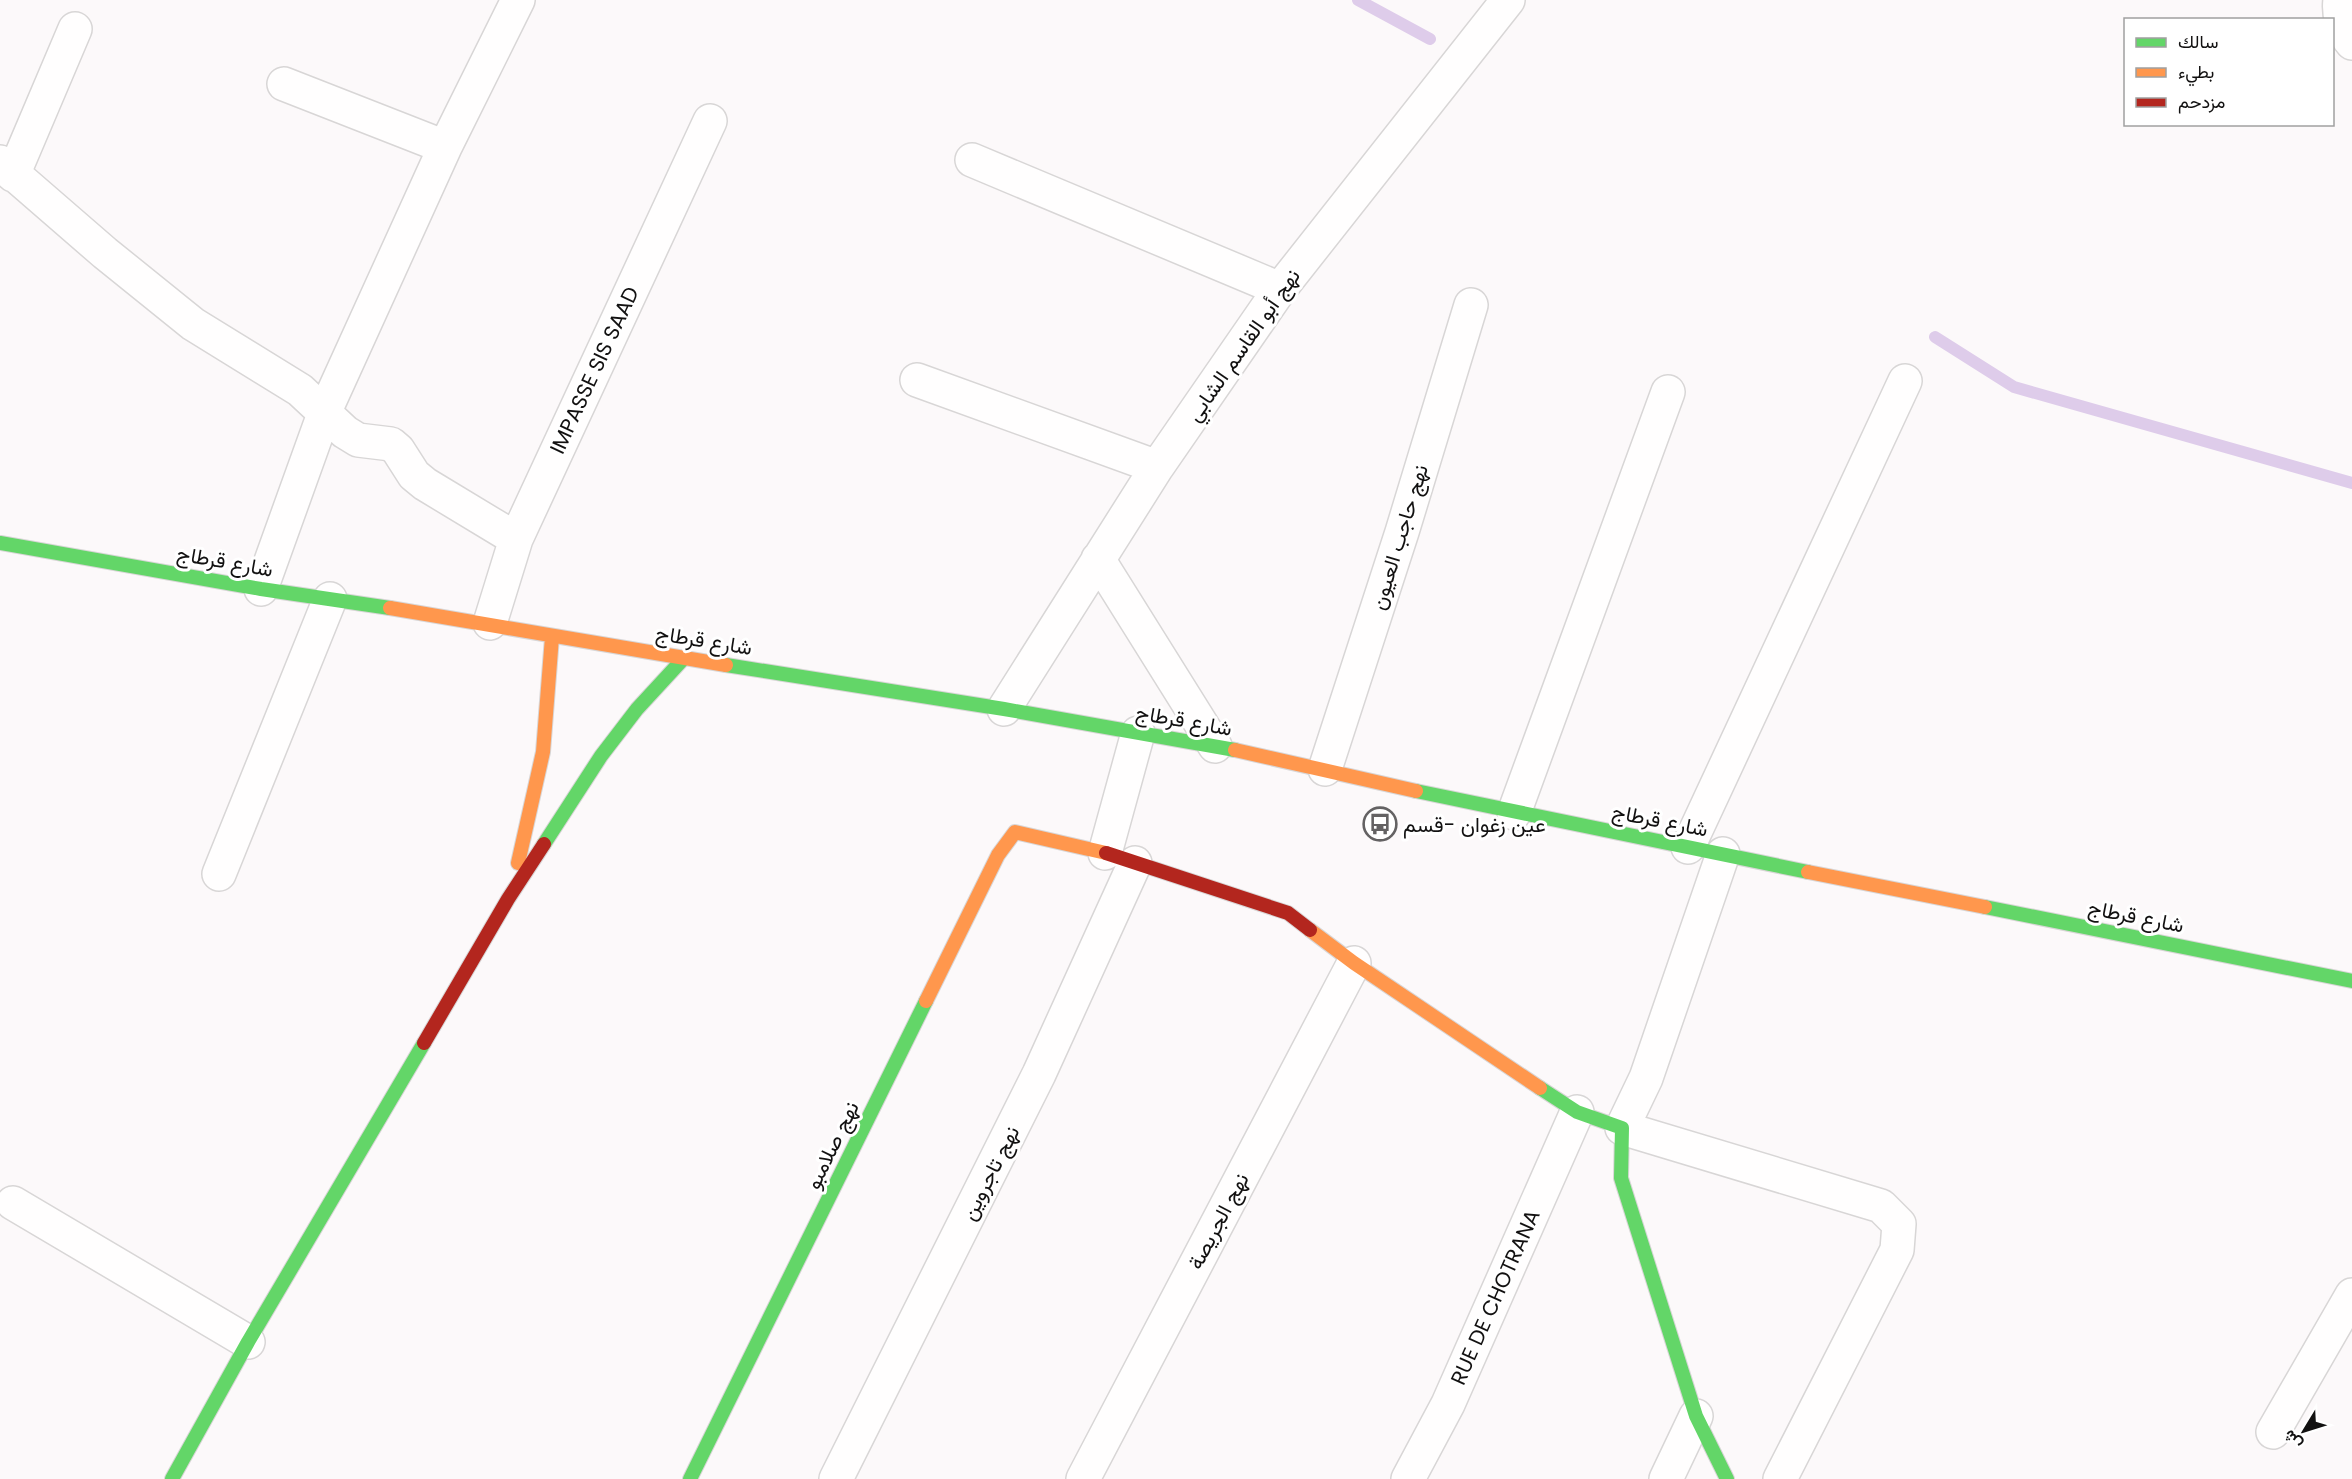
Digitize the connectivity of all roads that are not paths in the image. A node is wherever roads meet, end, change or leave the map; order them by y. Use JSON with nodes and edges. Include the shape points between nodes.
{"nodes":[{"id":1,"x":518,"y":0,"type":"edge"},
{"id":2,"x":1508,"y":0,"type":"edge"},
{"id":3,"x":2340,"y":0,"type":"edge"},
{"id":4,"x":75,"y":29,"type":"dead end"},
{"id":5,"x":2352,"y":43,"type":"edge"},
{"id":6,"x":284,"y":84,"type":"dead end"},
{"id":7,"x":710,"y":121,"type":"dead end"},
{"id":8,"x":445,"y":147,"type":"junction"},
{"id":9,"x":972,"y":160,"type":"dead end"},
{"id":10,"x":7,"y":169,"type":"edge"},
{"id":11,"x":1280,"y":289,"type":"junction"},
{"id":12,"x":1471,"y":305,"type":"dead end"},
{"id":13,"x":917,"y":380,"type":"dead end"},
{"id":14,"x":1905,"y":381,"type":"dead end"},
{"id":15,"x":1668,"y":392,"type":"dead end"},
{"id":16,"x":325,"y":411,"type":"junction"},
{"id":17,"x":1157,"y":467,"type":"junction"},
{"id":18,"x":516,"y":539,"type":"junction"},
{"id":19,"x":0,"y":543,"type":"edge"},
{"id":20,"x":1098,"y":558,"type":"junction"},
{"id":21,"x":261,"y":589,"type":"junction"},
{"id":22,"x":330,"y":599,"type":"junction"},
{"id":23,"x":490,"y":623,"type":"junction"},
{"id":24,"x":552,"y":638,"type":"junction"},
{"id":25,"x":684,"y":658,"type":"junction"},
{"id":26,"x":1004,"y":709,"type":"junction"},
{"id":27,"x":1138,"y":733,"type":"junction"},
{"id":28,"x":1215,"y":746,"type":"junction"},
{"id":29,"x":1325,"y":769,"type":"junction"},
{"id":30,"x":1514,"y":813,"type":"junction"},
{"id":31,"x":1688,"y":847,"type":"junction"},
{"id":32,"x":1105,"y":853,"type":"junction"},
{"id":33,"x":1723,"y":854,"type":"junction"},
{"id":34,"x":1135,"y":863,"type":"junction"},
{"id":35,"x":219,"y":874,"type":"dead end"},
{"id":36,"x":508,"y":899,"type":"junction"},
{"id":37,"x":1354,"y":963,"type":"junction"},
{"id":38,"x":2352,"y":981,"type":"edge"},
{"id":39,"x":1577,"y":1112,"type":"junction"},
{"id":40,"x":1622,"y":1128,"type":"junction"},
{"id":41,"x":13,"y":1203,"type":"dead end"},
{"id":42,"x":2352,"y":1295,"type":"edge"},
{"id":43,"x":248,"y":1342,"type":"junction"},
{"id":44,"x":1696,"y":1416,"type":"junction"},
{"id":45,"x":2273,"y":1432,"type":"dead end"},
{"id":46,"x":172,"y":1479,"type":"edge"},
{"id":47,"x":690,"y":1479,"type":"edge"},
{"id":48,"x":836,"y":1479,"type":"edge"},
{"id":49,"x":1083,"y":1479,"type":"edge"},
{"id":50,"x":1408,"y":1479,"type":"edge"},
{"id":51,"x":1666,"y":1479,"type":"edge"},
{"id":52,"x":1727,"y":1479,"type":"edge"},
{"id":53,"x":1780,"y":1479,"type":"edge"}],
"edges":[{"from":1,"to":8,"type":"street"},
{"from":2,"to":11,"type":"street","name":"نهج أبو القاسم الشابي"},
{"from":3,"to":5,"type":"street","via":[[2347,37]]},
{"from":4,"to":10,"type":"street"},
{"from":6,"to":8,"type":"street"},
{"from":7,"to":18,"type":"street","name":"IMPASSE SIS SAAD"},
{"from":8,"to":16,"type":"street"},
{"from":9,"to":11,"type":"street"},
{"from":10,"to":16,"type":"street","via":[[193,324],[300,390]]},
{"from":11,"to":17,"type":"street","name":"نهج أبو القاسم الشابي"},
{"from":12,"to":29,"type":"street","name":"نهج حاجب العيون"},
{"from":13,"to":17,"type":"street"},
{"from":14,"to":31,"type":"street"},
{"from":15,"to":30,"type":"street"},
{"from":16,"to":18,"type":"street","via":[[345,432],[364,443],[380,440],[391,444],[425,484]]},
{"from":16,"to":21,"type":"street"},
{"from":17,"to":20,"type":"street","name":"نهج أبو القاسم الشابي"},
{"from":18,"to":23,"type":"street","name":"IMPASSE SIS SAAD"},
{"from":19,"to":21,"type":"street","name":"شارع قرطاج"},
{"from":20,"to":26,"type":"street","name":"نهج أبو القاسم الشابي"},
{"from":20,"to":28,"type":"street"},
{"from":21,"to":22,"type":"street","name":"شارع قرطاج"},
{"from":22,"to":23,"type":"street","name":"شارع قرطاج"},
{"from":22,"to":35,"type":"street"},
{"from":23,"to":24,"type":"street","name":"شارع قرطاج"},
{"from":24,"to":25,"type":"street","name":"شارع قرطاج"},
{"from":24,"to":36,"type":"street","via":[[546,741],[533,813]]},
{"from":25,"to":26,"type":"street","name":"شارع قرطاج"},
{"from":25,"to":36,"type":"street","via":[[601,756]]},
{"from":26,"to":27,"type":"street","name":"شارع قرطاج"},
{"from":27,"to":28,"type":"street","name":"شارع قرطاج"},
{"from":27,"to":32,"type":"street"},
{"from":28,"to":29,"type":"street","name":"شارع قرطاج"},
{"from":29,"to":30,"type":"street","name":"شارع قرطاج"},
{"from":30,"to":31,"type":"street","name":"شارع قرطاج"},
{"from":31,"to":33,"type":"street","name":"شارع قرطاج"},
{"from":32,"to":34,"type":"street"},
{"from":32,"to":47,"type":"street","name":"نهج صلامبو","via":[[1015,832],[998,855]]},
{"from":33,"to":38,"type":"street","name":"شارع قرطاج"},
{"from":33,"to":40,"type":"street","via":[[1646,1078]]},
{"from":34,"to":37,"type":"street","via":[[1288,913]]},
{"from":34,"to":48,"type":"street","name":"نهج تاجروين","via":[[1039,1074]]},
{"from":36,"to":43,"type":"street"},
{"from":37,"to":39,"type":"street"},
{"from":37,"to":49,"type":"street","name":"نهج الجريصة"},
{"from":39,"to":40,"type":"street"},
{"from":39,"to":50,"type":"street","name":"RUE DE CHOTRANA","via":[[1448,1404]]},
{"from":40,"to":44,"type":"street","via":[[1621,1178]]},
{"from":40,"to":53,"type":"street","via":[[1881,1206],[1899,1224],[1897,1250]]},
{"from":41,"to":43,"type":"street"},
{"from":42,"to":45,"type":"street"},
{"from":43,"to":46,"type":"street"},
{"from":44,"to":51,"type":"street"},
{"from":44,"to":52,"type":"street"}]}
